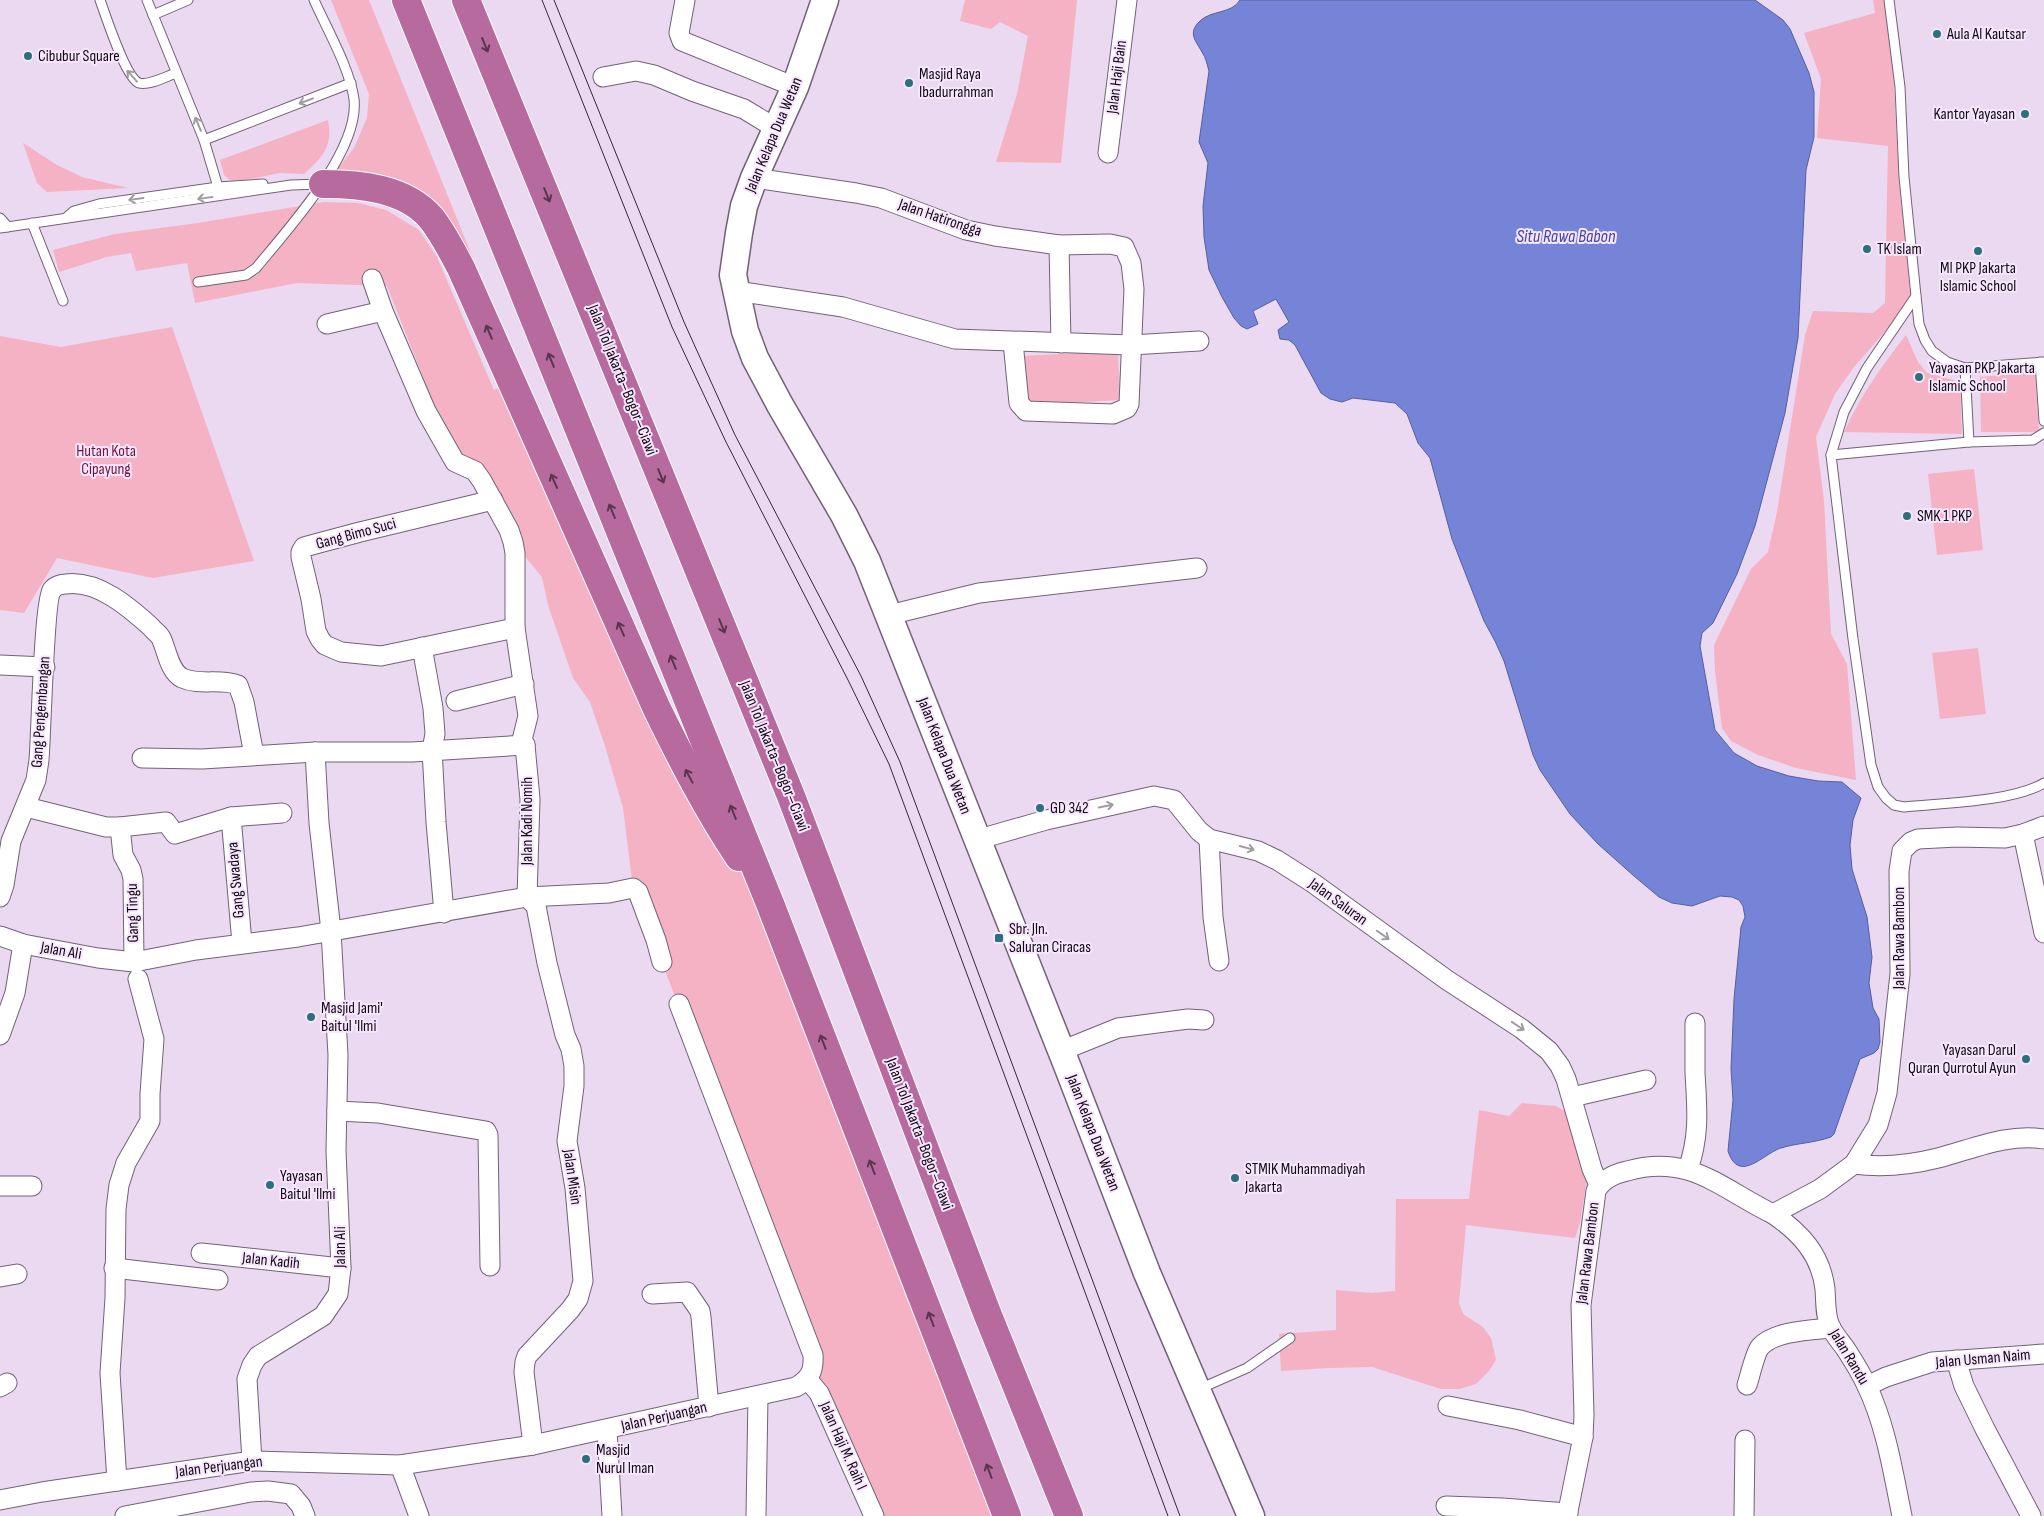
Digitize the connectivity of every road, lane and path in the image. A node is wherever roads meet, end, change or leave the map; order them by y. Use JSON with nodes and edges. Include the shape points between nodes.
{"nodes":[{"id":1,"x":100,"y":0,"type":"edge"},
{"id":2,"x":147,"y":0,"type":"edge"},
{"id":3,"x":188,"y":0,"type":"edge"},
{"id":4,"x":314,"y":0,"type":"edge"},
{"id":5,"x":406,"y":0,"type":"edge"},
{"id":6,"x":466,"y":0,"type":"edge"},
{"id":7,"x":686,"y":0,"type":"edge"},
{"id":8,"x":825,"y":0,"type":"edge"},
{"id":9,"x":1127,"y":0,"type":"edge"},
{"id":10,"x":1889,"y":0,"type":"edge"},
{"id":11,"x":153,"y":15,"type":"junction"},
{"id":12,"x":176,"y":73,"type":"junction"},
{"id":13,"x":603,"y":77,"type":"dead end"},
{"id":14,"x":351,"y":83,"type":"junction"},
{"id":15,"x":795,"y":87,"type":"junction"},
{"id":16,"x":777,"y":129,"type":"junction"},
{"id":17,"x":204,"y":140,"type":"junction"},
{"id":18,"x":1108,"y":153,"type":"dead end"},
{"id":19,"x":754,"y":178,"type":"junction"},
{"id":20,"x":323,"y":184,"type":"junction"},
{"id":21,"x":291,"y":185,"type":"junction"},
{"id":22,"x":218,"y":187,"type":"junction"},
{"id":23,"x":0,"y":218,"type":"edge"},
{"id":24,"x":66,"y":218,"type":"junction"},
{"id":25,"x":32,"y":224,"type":"junction"},
{"id":26,"x":4,"y":228,"type":"edge"},
{"id":27,"x":1059,"y":245,"type":"junction"},
{"id":28,"x":372,"y":279,"type":"dead end"},
{"id":29,"x":198,"y":282,"type":"dead end"},
{"id":30,"x":736,"y":291,"type":"junction"},
{"id":31,"x":1916,"y":296,"type":"junction"},
{"id":32,"x":63,"y":300,"type":"dead end"},
{"id":33,"x":383,"y":311,"type":"junction"},
{"id":34,"x":327,"y":324,"type":"dead end"},
{"id":35,"x":1199,"y":341,"type":"dead end"},
{"id":36,"x":1013,"y":342,"type":"junction"},
{"id":37,"x":1061,"y":343,"type":"junction"},
{"id":38,"x":1131,"y":344,"type":"junction"},
{"id":39,"x":2042,"y":362,"type":"edge"},
{"id":40,"x":1965,"y":368,"type":"junction"},
{"id":41,"x":2044,"y":421,"type":"edge"},
{"id":42,"x":2044,"y":433,"type":"edge"},
{"id":43,"x":1969,"y":442,"type":"junction"},
{"id":44,"x":1831,"y":455,"type":"junction"},
{"id":45,"x":494,"y":500,"type":"junction"},
{"id":46,"x":1197,"y":568,"type":"dead end"},
{"id":47,"x":889,"y":615,"type":"junction"},
{"id":48,"x":515,"y":628,"type":"junction"},
{"id":49,"x":422,"y":647,"type":"junction"},
{"id":50,"x":0,"y":665,"type":"edge"},
{"id":51,"x":45,"y":667,"type":"junction"},
{"id":52,"x":524,"y":684,"type":"junction"},
{"id":53,"x":456,"y":701,"type":"dead end"},
{"id":54,"x":525,"y":745,"type":"junction"},
{"id":55,"x":432,"y":750,"type":"junction"},
{"id":56,"x":315,"y":752,"type":"junction"},
{"id":57,"x":254,"y":755,"type":"junction"},
{"id":58,"x":142,"y":758,"type":"dead end"},
{"id":59,"x":2044,"y":782,"type":"edge"},
{"id":60,"x":26,"y":807,"type":"junction"},
{"id":61,"x":282,"y":813,"type":"dead end"},
{"id":62,"x":231,"y":817,"type":"junction"},
{"id":63,"x":8,"y":822,"type":"edge"},
{"id":64,"x":120,"y":826,"type":"junction"},
{"id":65,"x":2044,"y":826,"type":"edge"},
{"id":66,"x":2023,"y":834,"type":"junction"},
{"id":67,"x":976,"y":840,"type":"junction"},
{"id":68,"x":1208,"y":840,"type":"junction"},
{"id":69,"x":0,"y":897,"type":"edge"},
{"id":70,"x":527,"y":897,"type":"junction"},
{"id":71,"x":771,"y":906,"type":"junction"},
{"id":72,"x":444,"y":912,"type":"junction"},
{"id":73,"x":331,"y":931,"type":"junction"},
{"id":74,"x":2044,"y":933,"type":"edge"},
{"id":75,"x":0,"y":936,"type":"edge"},
{"id":76,"x":242,"y":943,"type":"junction"},
{"id":77,"x":23,"y":944,"type":"junction"},
{"id":78,"x":1219,"y":961,"type":"dead end"},
{"id":79,"x":662,"y":962,"type":"dead end"},
{"id":80,"x":136,"y":970,"type":"junction"},
{"id":81,"x":678,"y":1004,"type":"dead end"},
{"id":82,"x":1204,"y":1020,"type":"dead end"},
{"id":83,"x":1695,"y":1023,"type":"dead end"},
{"id":84,"x":0,"y":1036,"type":"edge"},
{"id":85,"x":1061,"y":1051,"type":"junction"},
{"id":86,"x":1646,"y":1080,"type":"dead end"},
{"id":87,"x":1572,"y":1097,"type":"junction"},
{"id":88,"x":337,"y":1111,"type":"junction"},
{"id":89,"x":2044,"y":1139,"type":"edge"},
{"id":90,"x":1854,"y":1164,"type":"junction"},
{"id":91,"x":1688,"y":1169,"type":"junction"},
{"id":92,"x":1599,"y":1185,"type":"junction"},
{"id":93,"x":0,"y":1186,"type":"edge"},
{"id":94,"x":32,"y":1186,"type":"dead end"},
{"id":95,"x":1774,"y":1214,"type":"junction"},
{"id":96,"x":201,"y":1254,"type":"dead end"},
{"id":97,"x":490,"y":1266,"type":"dead end"},
{"id":98,"x":114,"y":1268,"type":"junction"},
{"id":99,"x":341,"y":1268,"type":"junction"},
{"id":100,"x":218,"y":1280,"type":"dead end"},
{"id":101,"x":652,"y":1294,"type":"dead end"},
{"id":102,"x":1831,"y":1328,"type":"junction"},
{"id":103,"x":1290,"y":1338,"type":"dead end"},
{"id":104,"x":2044,"y":1354,"type":"edge"},
{"id":105,"x":1956,"y":1360,"type":"junction"},
{"id":106,"x":807,"y":1379,"type":"junction"},
{"id":107,"x":1748,"y":1385,"type":"dead end"},
{"id":108,"x":1867,"y":1386,"type":"junction"},
{"id":109,"x":1197,"y":1390,"type":"junction"},
{"id":110,"x":758,"y":1396,"type":"junction"},
{"id":111,"x":1448,"y":1406,"type":"dead end"},
{"id":112,"x":709,"y":1407,"type":"junction"},
{"id":113,"x":607,"y":1430,"type":"junction"},
{"id":114,"x":1583,"y":1437,"type":"junction"},
{"id":115,"x":1745,"y":1440,"type":"dead end"},
{"id":116,"x":534,"y":1445,"type":"junction"},
{"id":117,"x":252,"y":1461,"type":"junction"},
{"id":118,"x":400,"y":1465,"type":"junction"},
{"id":119,"x":116,"y":1481,"type":"junction"},
{"id":120,"x":0,"y":1500,"type":"edge"},
{"id":121,"x":1446,"y":1506,"type":"dead end"},
{"id":122,"x":301,"y":1508,"type":"edge"},
{"id":123,"x":1567,"y":1514,"type":"edge"},
{"id":124,"x":125,"y":1516,"type":"edge"},
{"id":125,"x":419,"y":1516,"type":"edge"},
{"id":126,"x":612,"y":1516,"type":"edge"},
{"id":127,"x":756,"y":1516,"type":"edge"},
{"id":128,"x":874,"y":1516,"type":"edge"},
{"id":129,"x":1007,"y":1516,"type":"edge"},
{"id":130,"x":1070,"y":1516,"type":"edge"},
{"id":131,"x":1251,"y":1516,"type":"edge"},
{"id":132,"x":1744,"y":1516,"type":"edge"},
{"id":133,"x":1902,"y":1516,"type":"edge"},
{"id":134,"x":2031,"y":1516,"type":"edge"}],
"edges":[{"from":12,"to":1,"type":"lane","one_way":true,"via":[[146,83],[134,79],[126,68]]},
{"from":2,"to":11,"type":"lane"},
{"from":3,"to":11,"type":"lane"},
{"from":4,"to":14,"type":"lane"},
{"from":71,"to":5,"type":"highway","one_way":true},
{"from":6,"to":130,"type":"highway","name":"Jalan Tol Jakarta–Bogor–Ciawi","one_way":true,"via":[[791,796],[987,1313]]},
{"from":7,"to":15,"type":"street","via":[[679,33],[682,41]]},
{"from":8,"to":15,"type":"street","name":"Jalan Kelapa Dua Wetan"},
{"from":9,"to":18,"type":"street","name":"Jalan Haji Bain"},
{"from":10,"to":31,"type":"lane","via":[[1900,86],[1904,176]]},
{"from":11,"to":12,"type":"lane"},
{"from":17,"to":12,"type":"lane","one_way":true},
{"from":13,"to":16,"type":"street","via":[[636,71],[654,75],[744,109]]},
{"from":14,"to":17,"type":"lane","one_way":true},
{"from":14,"to":20,"type":"lane","via":[[354,100],[352,119],[342,148]]},
{"from":15,"to":16,"type":"street","name":"Jalan Kelapa Dua Wetan"},
{"from":16,"to":19,"type":"street","name":"Jalan Kelapa Dua Wetan"},
{"from":17,"to":22,"type":"lane"},
{"from":19,"to":27,"type":"street","name":"Jalan Hatirongga","via":[[856,193],[890,201],[966,230]]},
{"from":19,"to":30,"type":"street","name":"Jalan Kelapa Dua Wetan","via":[[744,206],[736,252]]},
{"from":20,"to":21,"type":"lane"},
{"from":20,"to":29,"type":"lane","via":[[252,272]]},
{"from":71,"to":20,"type":"highway","one_way":true,"via":[[714,819],[661,718],[461,268],[442,233],[429,216],[394,193],[349,184]]},
{"from":21,"to":22,"type":"lane"},
{"from":21,"to":24,"type":"lane","one_way":true},
{"from":22,"to":24,"type":"lane","one_way":true,"via":[[84,207]]},
{"from":23,"to":26,"type":"lane"},
{"from":24,"to":25,"type":"lane"},
{"from":25,"to":26,"type":"lane"},
{"from":25,"to":32,"type":"lane"},
{"from":27,"to":37,"type":"street"},
{"from":27,"to":38,"type":"street","name":"Jalan Hatirongga","via":[[1110,244],[1126,250],[1134,289]]},
{"from":28,"to":33,"type":"street","name":"Jalan Kadi Nomih"},
{"from":30,"to":36,"type":"street","via":[[843,307],[955,339]]},
{"from":30,"to":47,"type":"street","name":"Jalan Kelapa Dua Wetan","via":[[755,358],[844,515]]},
{"from":31,"to":40,"type":"lane","via":[[1920,324],[1932,350],[1947,362]]},
{"from":31,"to":44,"type":"lane","via":[[1867,368],[1844,412]]},
{"from":33,"to":34,"type":"street"},
{"from":33,"to":45,"type":"street","name":"Jalan Kadi Nomih","via":[[426,411],[455,462],[475,471]]},
{"from":35,"to":38,"type":"street"},
{"from":36,"to":37,"type":"street"},
{"from":36,"to":38,"type":"street","via":[[1019,403],[1026,411],[1113,414],[1129,404]]},
{"from":37,"to":38,"type":"street"},
{"from":39,"to":40,"type":"lane"},
{"from":39,"to":41,"type":"lane"},
{"from":40,"to":43,"type":"lane"},
{"from":42,"to":43,"type":"lane","via":[[2033,440]]},
{"from":43,"to":44,"type":"lane"},
{"from":44,"to":59,"type":"lane","via":[[1871,765],[1878,787],[1894,805],[1904,807],[2001,797]]},
{"from":45,"to":48,"type":"street","name":"Jalan Kadi Nomih","via":[[513,542]]},
{"from":45,"to":49,"type":"street","name":"Gang Bimo Suci","via":[[304,547],[301,552],[316,631],[325,645],[342,652],[381,656]]},
{"from":46,"to":47,"type":"street","via":[[980,593]]},
{"from":47,"to":67,"type":"street","name":"Jalan Kelapa Dua Wetan"},
{"from":48,"to":49,"type":"street","name":"Gang Bimo Suci"},
{"from":48,"to":52,"type":"street","name":"Jalan Kadi Nomih"},
{"from":49,"to":55,"type":"street","via":[[435,734]]},
{"from":50,"to":51,"type":"street"},
{"from":51,"to":57,"type":"street","name":"Gang Pengembangan","via":[[52,590],[76,583],[103,591],[160,636],[180,677],[238,685]]},
{"from":51,"to":60,"type":"street","name":"Gang Pengembangan","via":[[39,760]]},
{"from":52,"to":53,"type":"street"},
{"from":52,"to":54,"type":"street","name":"Jalan Kadi Nomih","via":[[528,716],[522,740]]},
{"from":54,"to":55,"type":"street"},
{"from":54,"to":70,"type":"street","name":"Jalan Kadi Nomih","via":[[530,799]]},
{"from":55,"to":56,"type":"street"},
{"from":55,"to":72,"type":"street"},
{"from":56,"to":57,"type":"street"},
{"from":56,"to":73,"type":"street","name":"Jalan Ali"},
{"from":57,"to":58,"type":"street","via":[[202,759]]},
{"from":60,"to":63,"type":"street","name":"Gang Pengembangan"},
{"from":60,"to":64,"type":"street","via":[[106,827]]},
{"from":61,"to":62,"type":"street","name":"Gang Swadaya"},
{"from":62,"to":64,"type":"street","name":"Gang Swadaya","via":[[174,834],[168,823]]},
{"from":62,"to":76,"type":"street","name":"Gang Swadaya"},
{"from":63,"to":69,"type":"street","name":"Gang Pengembangan","via":[[11,841]]},
{"from":64,"to":80,"type":"street","name":"Gang Tingu","via":[[123,855],[133,879]]},
{"from":65,"to":66,"type":"street","name":"Jalan Rawa Bambon"},
{"from":66,"to":74,"type":"street"},
{"from":66,"to":90,"type":"street","name":"Jalan Rawa Bambon","via":[[2006,838],[1918,839],[1902,851],[1899,871],[1900,974],[1887,1094],[1878,1125]]},
{"from":67,"to":68,"type":"street","one_way":true,"via":[[1046,820],[1154,796],[1174,800]]},
{"from":67,"to":85,"type":"street","name":"Jalan Kelapa Dua Wetan"},
{"from":68,"to":78,"type":"street"},
{"from":68,"to":87,"type":"street","name":"Jalan Saluran","one_way":true,"via":[[1258,851],[1277,860],[1522,1029],[1549,1051],[1560,1066]]},
{"from":70,"to":72,"type":"street","name":"Jalan Ali"},
{"from":70,"to":79,"type":"street","via":[[609,893],[633,888],[638,892]]},
{"from":70,"to":116,"type":"street","name":"Jalan Misin","via":[[536,906],[574,1066],[567,1141],[575,1188],[583,1281],[578,1299],[525,1362]]},
{"from":129,"to":71,"type":"highway","one_way":true},
{"from":72,"to":73,"type":"street","name":"Jalan Ali"},
{"from":73,"to":76,"type":"street","name":"Jalan Ali","via":[[298,938]]},
{"from":73,"to":88,"type":"street","name":"Jalan Ali","via":[[338,1055]]},
{"from":75,"to":77,"type":"street","name":"Jalan Ali"},
{"from":76,"to":80,"type":"street","name":"Jalan Ali"},
{"from":77,"to":80,"type":"street","name":"Jalan Ali","via":[[98,958]]},
{"from":77,"to":84,"type":"street","via":[[15,993]]},
{"from":80,"to":98,"type":"street","name":"Gang Tingu","via":[[154,1039],[150,1121],[126,1163],[118,1185]]},
{"from":81,"to":106,"type":"street","via":[[813,1355],[814,1363]]},
{"from":82,"to":85,"type":"street","via":[[1118,1028]]},
{"from":83,"to":91,"type":"street","via":[[1698,1110],[1694,1152]]},
{"from":85,"to":109,"type":"street","name":"Jalan Kelapa Dua Wetan","via":[[1147,1274]]},
{"from":86,"to":87,"type":"street"},
{"from":87,"to":92,"type":"street","name":"Jalan Saluran"},
{"from":88,"to":97,"type":"street","via":[[378,1113],[486,1131]]},
{"from":88,"to":99,"type":"street","name":"Jalan Ali"},
{"from":89,"to":90,"type":"street","via":[[2019,1138],[1986,1143],[1938,1158],[1893,1167]]},
{"from":90,"to":95,"type":"street","name":"Jalan Rawa Bambon","via":[[1820,1189]]},
{"from":91,"to":92,"type":"street","name":"Jalan Rawa Bambon","via":[[1641,1167],[1617,1174]]},
{"from":91,"to":95,"type":"street","name":"Jalan Rawa Bambon"},
{"from":92,"to":114,"type":"street","name":"Jalan Rawa Bambon","via":[[1581,1305]]},
{"from":93,"to":94,"type":"street"},
{"from":95,"to":102,"type":"street","name":"Jalan Randu","via":[[1794,1228],[1814,1253],[1821,1269]]},
{"from":96,"to":99,"type":"street","name":"Jalan Kadih"},
{"from":98,"to":100,"type":"street"},
{"from":98,"to":119,"type":"street","name":"Gang Tingu","via":[[110,1373]]},
{"from":99,"to":117,"type":"street","name":"Jalan Ali","via":[[338,1294],[323,1316],[258,1356],[252,1365],[247,1379]]},
{"from":101,"to":112,"type":"street","via":[[687,1292],[700,1311]]},
{"from":102,"to":107,"type":"street","via":[[1774,1338],[1759,1348]]},
{"from":102,"to":108,"type":"street","name":"Jalan Randu"},
{"from":103,"to":109,"type":"lane","via":[[1247,1368]]},
{"from":104,"to":105,"type":"street","name":"Jalan Usman Naim"},
{"from":105,"to":108,"type":"street","name":"Jalan Usman Naim","via":[[1932,1362]]},
{"from":105,"to":134,"type":"street","via":[[1964,1386],[1985,1430]]},
{"from":106,"to":110,"type":"street","name":"Jalan Perjuangan","via":[[796,1387]]},
{"from":106,"to":128,"type":"street","name":"Jalan Haji M. Raih I","via":[[825,1406]]},
{"from":108,"to":133,"type":"street","name":"Jalan Randu","via":[[1884,1435]]},
{"from":109,"to":131,"type":"street","name":"Jalan Kelapa Dua Wetan"},
{"from":110,"to":112,"type":"street","name":"Jalan Perjuangan"},
{"from":110,"to":127,"type":"street"},
{"from":111,"to":114,"type":"street"},
{"from":112,"to":113,"type":"street","name":"Jalan Perjuangan"},
{"from":113,"to":116,"type":"street","name":"Jalan Perjuangan"},
{"from":113,"to":126,"type":"street"},
{"from":114,"to":123,"type":"street","name":"Jalan Rawa Bambon"},
{"from":115,"to":132,"type":"street"},
{"from":116,"to":118,"type":"street","name":"Jalan Perjuangan"},
{"from":117,"to":118,"type":"street","name":"Jalan Perjuangan"},
{"from":117,"to":119,"type":"street","name":"Jalan Perjuangan"},
{"from":118,"to":125,"type":"street"},
{"from":119,"to":120,"type":"street","name":"Jalan Perjuangan"},
{"from":121,"to":123,"type":"street"},
{"from":122,"to":124,"type":"street","via":[[291,1494],[268,1491]]}]}
